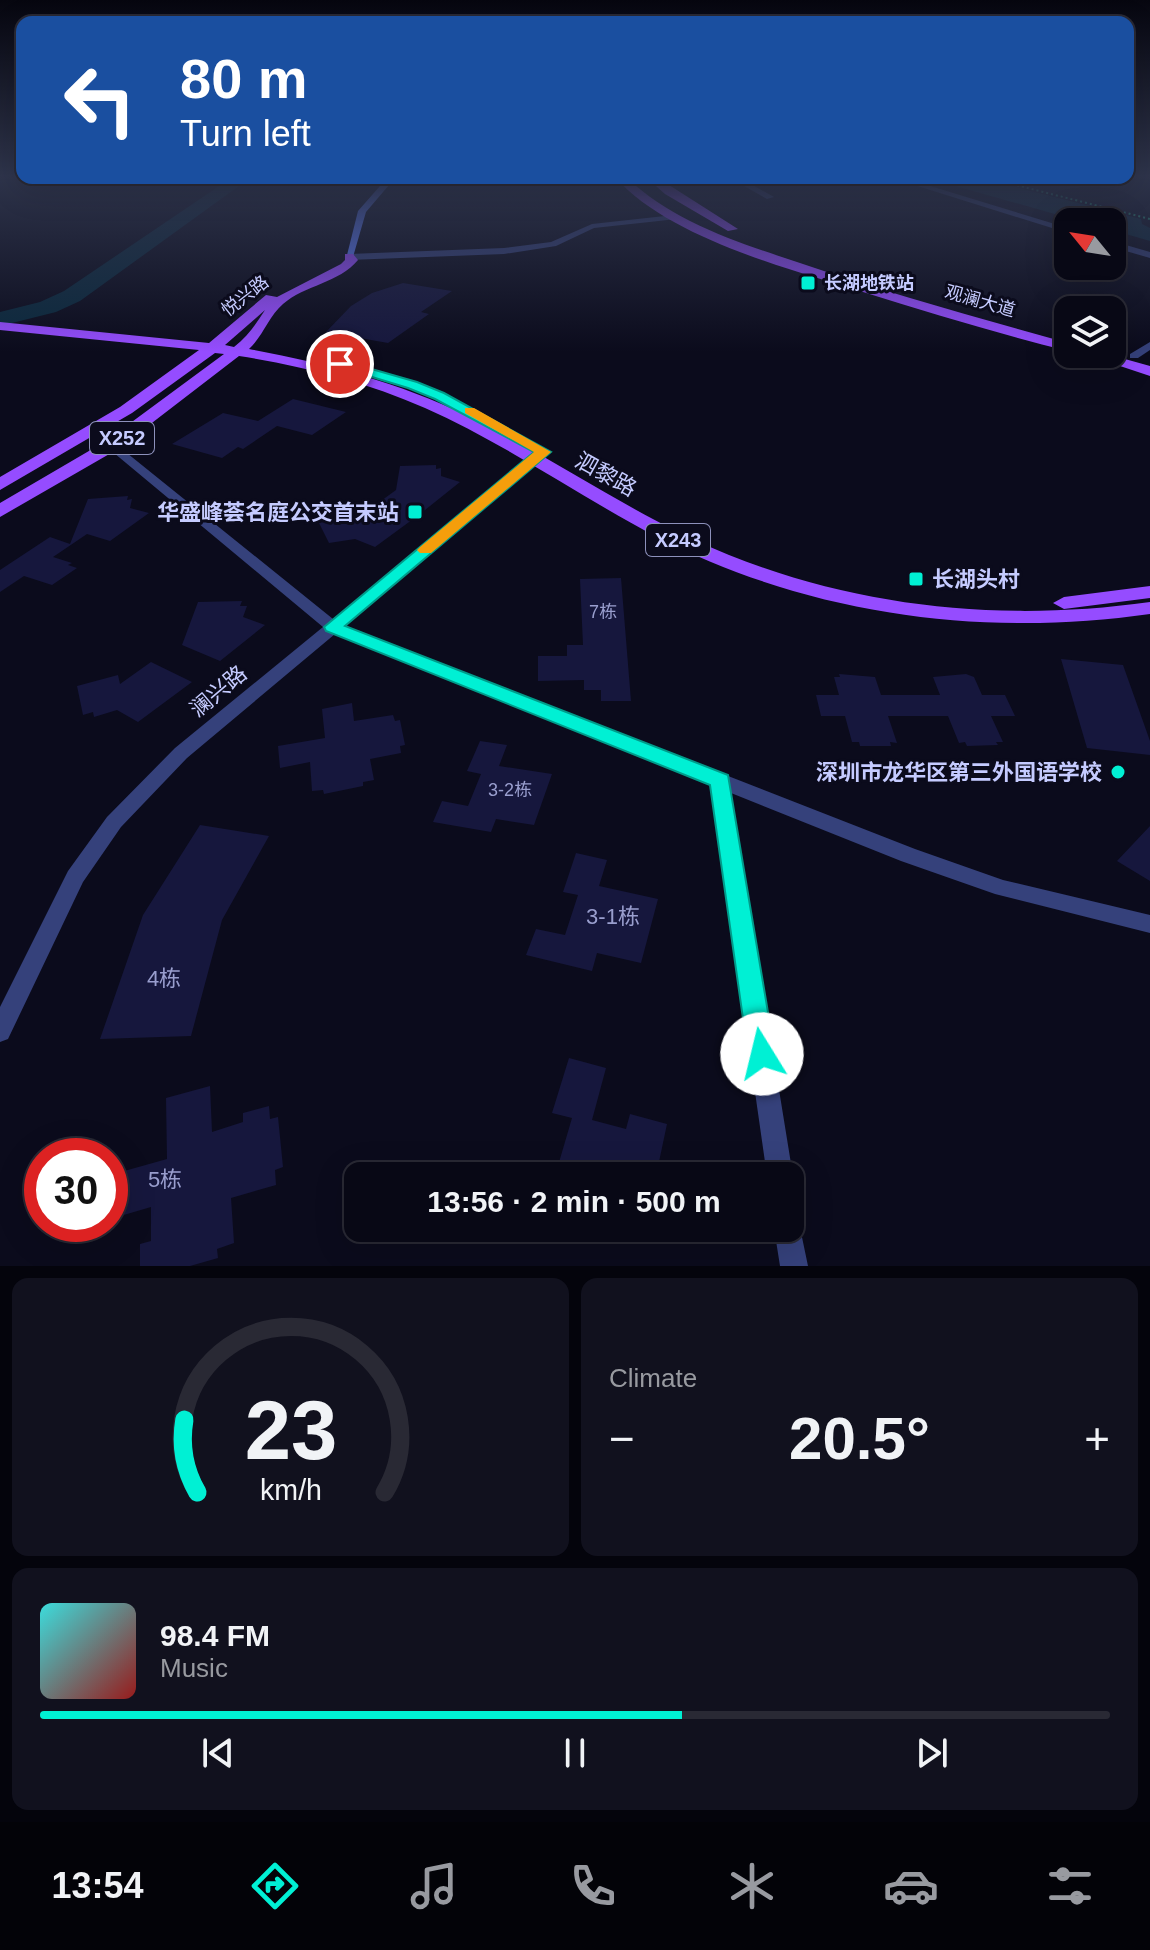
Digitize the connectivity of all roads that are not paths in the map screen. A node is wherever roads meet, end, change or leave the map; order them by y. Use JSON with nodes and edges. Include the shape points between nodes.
{"nodes":[{"id":1,"x":355,"y":234,"type":"edge"},
{"id":2,"x":574,"y":234,"type":"edge"},
{"id":3,"x":712,"y":234,"type":"edge"},
{"id":4,"x":746,"y":234,"type":"edge"},
{"id":5,"x":1126,"y":248,"type":"edge"},
{"id":6,"x":1150,"y":255,"type":"edge"},
{"id":7,"x":349,"y":257,"type":"junction"},
{"id":8,"x":258,"y":318,"type":"junction"},
{"id":9,"x":0,"y":319,"type":"edge"},
{"id":10,"x":0,"y":326,"type":"edge"},
{"id":11,"x":1054,"y":333,"type":"edge"},
{"id":12,"x":153,"y":339,"type":"junction"},
{"id":13,"x":1054,"y":343,"type":"edge"},
{"id":14,"x":1150,"y":345,"type":"edge"},
{"id":15,"x":228,"y":347,"type":"junction"},
{"id":16,"x":1126,"y":353,"type":"edge"},
{"id":17,"x":1134,"y":356,"type":"junction"},
{"id":18,"x":296,"y":359,"type":"junction"},
{"id":19,"x":1150,"y":360,"type":"edge"},
{"id":20,"x":1126,"y":364,"type":"edge"},
{"id":21,"x":1150,"y":371,"type":"edge"},
{"id":22,"x":179,"y":372,"type":"junction"},
{"id":23,"x":199,"y":381,"type":"junction"},
{"id":24,"x":112,"y":445,"type":"junction"},
{"id":25,"x":538,"y":456,"type":"junction"},
{"id":26,"x":0,"y":485,"type":"edge"},
{"id":27,"x":0,"y":511,"type":"edge"},
{"id":28,"x":1150,"y":592,"type":"edge"},
{"id":29,"x":1150,"y":608,"type":"edge"},
{"id":30,"x":333,"y":627,"type":"junction"},
{"id":31,"x":720,"y":780,"type":"junction"},
{"id":32,"x":1150,"y":924,"type":"edge"},
{"id":33,"x":0,"y":1031,"type":"edge"},
{"id":34,"x":778,"y":1162,"type":"edge"},
{"id":35,"x":790,"y":1242,"type":"edge"},
{"id":36,"x":794,"y":1266,"type":"edge"}],
"edges":[{"from":1,"to":7,"type":"main road"},
{"from":2,"to":7,"type":"street","via":[[553,244],[504,251]]},
{"from":3,"to":13,"type":"main road","name":"观澜大道","via":[[816,274]]},
{"from":4,"to":11,"type":"main road","name":"观澜大道"},
{"from":5,"to":6,"type":"street"},
{"from":7,"to":8,"type":"main road","name":"悦兴路","number":"X252","via":[[345,267],[277,302]]},
{"from":8,"to":12,"type":"main road"},
{"from":8,"to":15,"type":"main road","name":"悦兴路","number":"X252"},
{"from":8,"to":15,"type":"main road","name":"悦兴路","number":"X252"},
{"from":8,"to":18,"type":"main road"},
{"from":9,"to":12,"type":"main road","name":"泗黎路","number":"X243"},
{"from":10,"to":12,"type":"main road","name":"泗黎路","number":"X243"},
{"from":12,"to":15,"type":"main road","name":"泗黎路","number":"X243"},
{"from":12,"to":22,"type":"main road","via":[[183,359]]},
{"from":14,"to":17,"type":"street"},
{"from":15,"to":18,"type":"main road","name":"泗黎路","number":"X243"},
{"from":15,"to":22,"type":"main road","name":"悦兴路","number":"X252"},
{"from":15,"to":23,"type":"main road","name":"悦兴路","number":"X252"},
{"from":16,"to":17,"type":"main road"},
{"from":17,"to":19,"type":"main road"},
{"from":18,"to":23,"type":"main road","via":[[243,365]]},
{"from":18,"to":25,"type":"main road","name":"泗黎路","number":"X243","via":[[395,391]]},
{"from":20,"to":21,"type":"main road"},
{"from":22,"to":26,"type":"main road","name":"悦兴路","number":"X252"},
{"from":23,"to":24,"type":"main road","name":"悦兴路","number":"X252"},
{"from":24,"to":27,"type":"main road","name":"悦兴路","number":"X252"},
{"from":24,"to":30,"type":"street"},
{"from":25,"to":28,"type":"main road","name":"泗黎路","number":"X243","via":[[698,536],[816,578],[914,597],[1019,605]]},
{"from":25,"to":29,"type":"main road","name":"泗黎路","number":"X243","via":[[704,552],[852,597],[984,617],[1084,617]]},
{"from":25,"to":30,"type":"street","name":"澜兴路"},
{"from":30,"to":31,"type":"street"},
{"from":30,"to":33,"type":"street","name":"澜兴路","via":[[181,753],[114,822],[58,907]]},
{"from":31,"to":32,"type":"street","via":[[1002,888]]},
{"from":31,"to":34,"type":"street"},
{"from":35,"to":36,"type":"street"}]}
